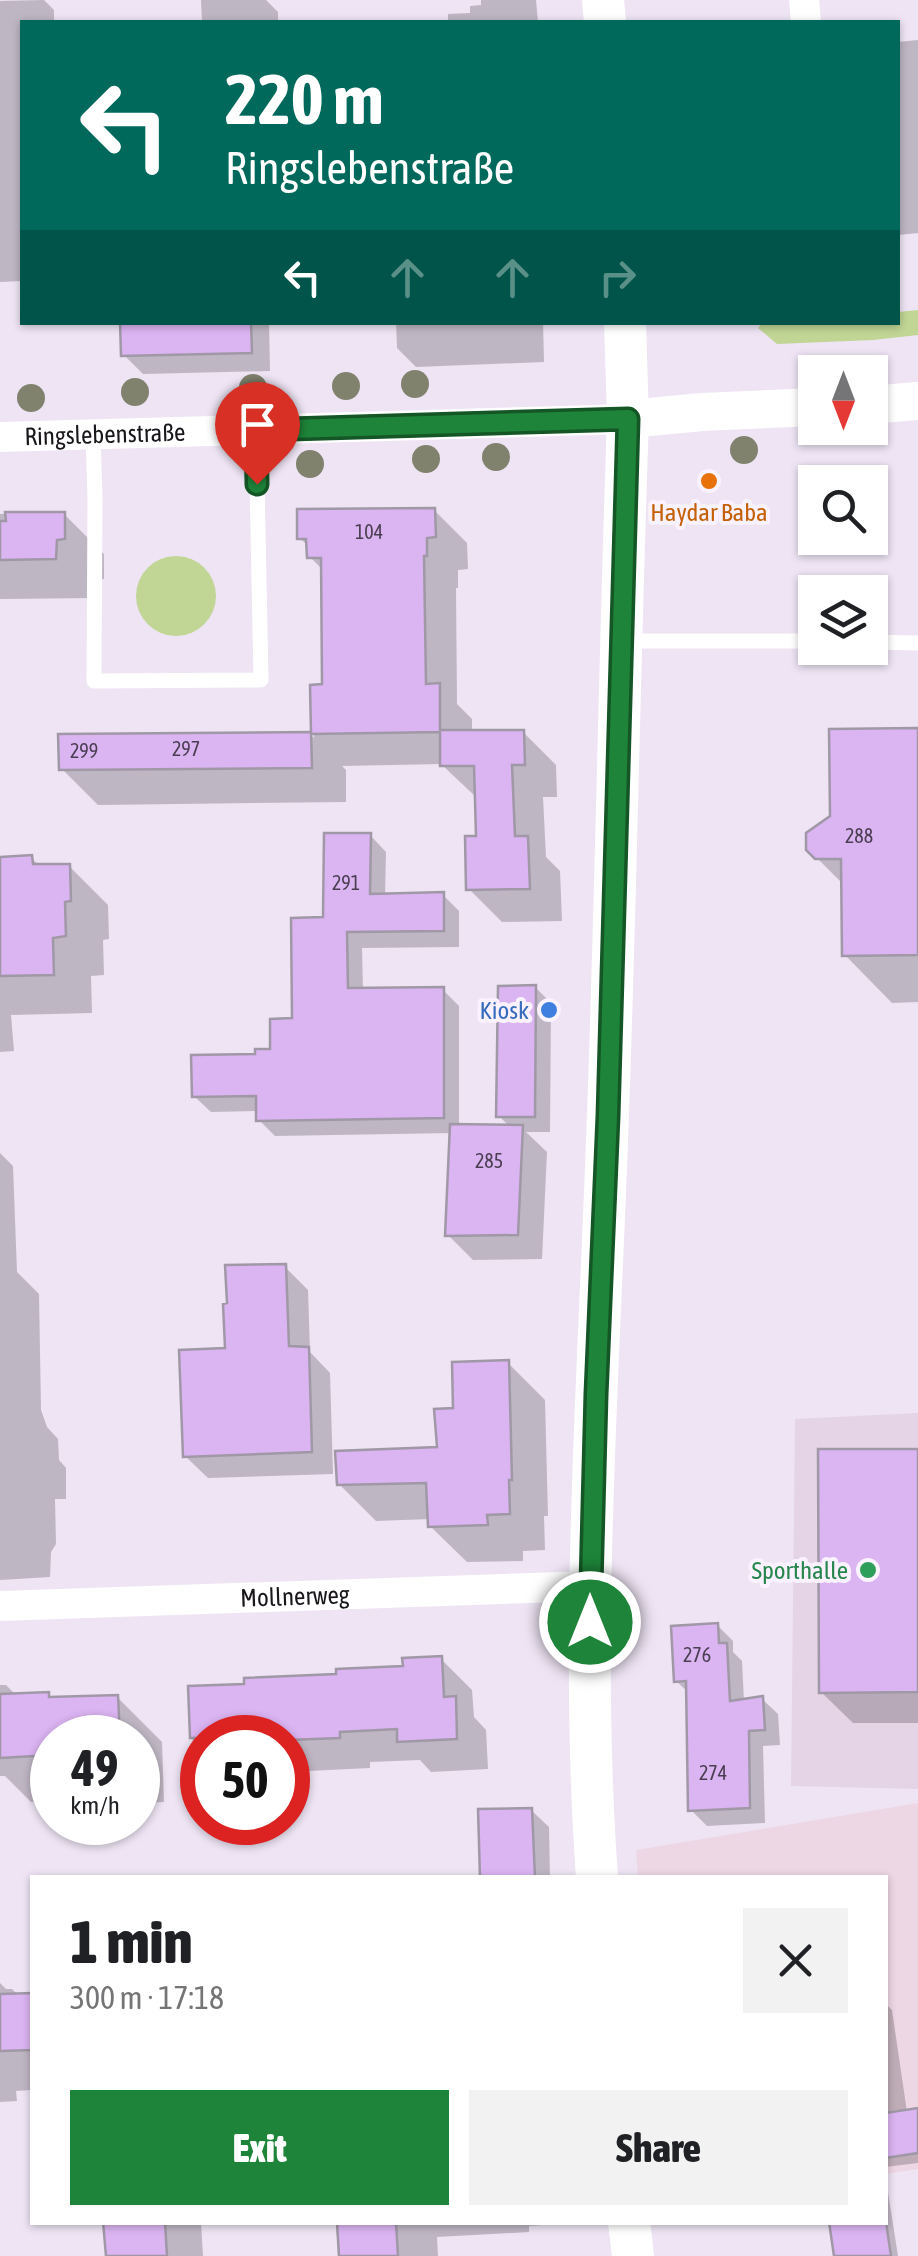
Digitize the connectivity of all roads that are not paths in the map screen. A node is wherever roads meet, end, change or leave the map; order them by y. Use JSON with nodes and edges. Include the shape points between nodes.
{"nodes":[{"id":1,"x":625,"y":325,"type":"edge"},
{"id":2,"x":918,"y":401,"type":"edge"},
{"id":3,"x":888,"y":403,"type":"edge"},
{"id":4,"x":798,"y":409,"type":"edge"},
{"id":5,"x":628,"y":419,"type":"junction"},
{"id":6,"x":256,"y":430,"type":"junction"},
{"id":7,"x":93,"y":435,"type":"junction"},
{"id":8,"x":0,"y":437,"type":"edge"},
{"id":9,"x":622,"y":640,"type":"junction"},
{"id":10,"x":798,"y":641,"type":"edge"},
{"id":11,"x":888,"y":642,"type":"edge"},
{"id":12,"x":918,"y":643,"type":"edge"},
{"id":13,"x":590,"y":1586,"type":"junction"},
{"id":14,"x":0,"y":1606,"type":"edge"},
{"id":15,"x":597,"y":1875,"type":"edge"},
{"id":16,"x":630,"y":2225,"type":"edge"},
{"id":17,"x":633,"y":2256,"type":"edge"}],
"edges":[{"from":1,"to":5,"type":"main road"},
{"from":2,"to":3,"type":"street"},
{"from":4,"to":5,"type":"street"},
{"from":5,"to":6,"type":"street","name":"Ringslebenstraße"},
{"from":5,"to":9,"type":"main road"},
{"from":6,"to":7,"type":"street","name":"Ringslebenstraße"},
{"from":6,"to":7,"type":"lane","via":[[261,680],[94,682]]},
{"from":7,"to":8,"type":"street","name":"Ringslebenstraße"},
{"from":9,"to":10,"type":"lane"},
{"from":9,"to":13,"type":"main road"},
{"from":11,"to":12,"type":"lane"},
{"from":13,"to":14,"type":"street","name":"Mollnerweg"},
{"from":13,"to":15,"type":"main road"},
{"from":16,"to":17,"type":"main road"}]}
